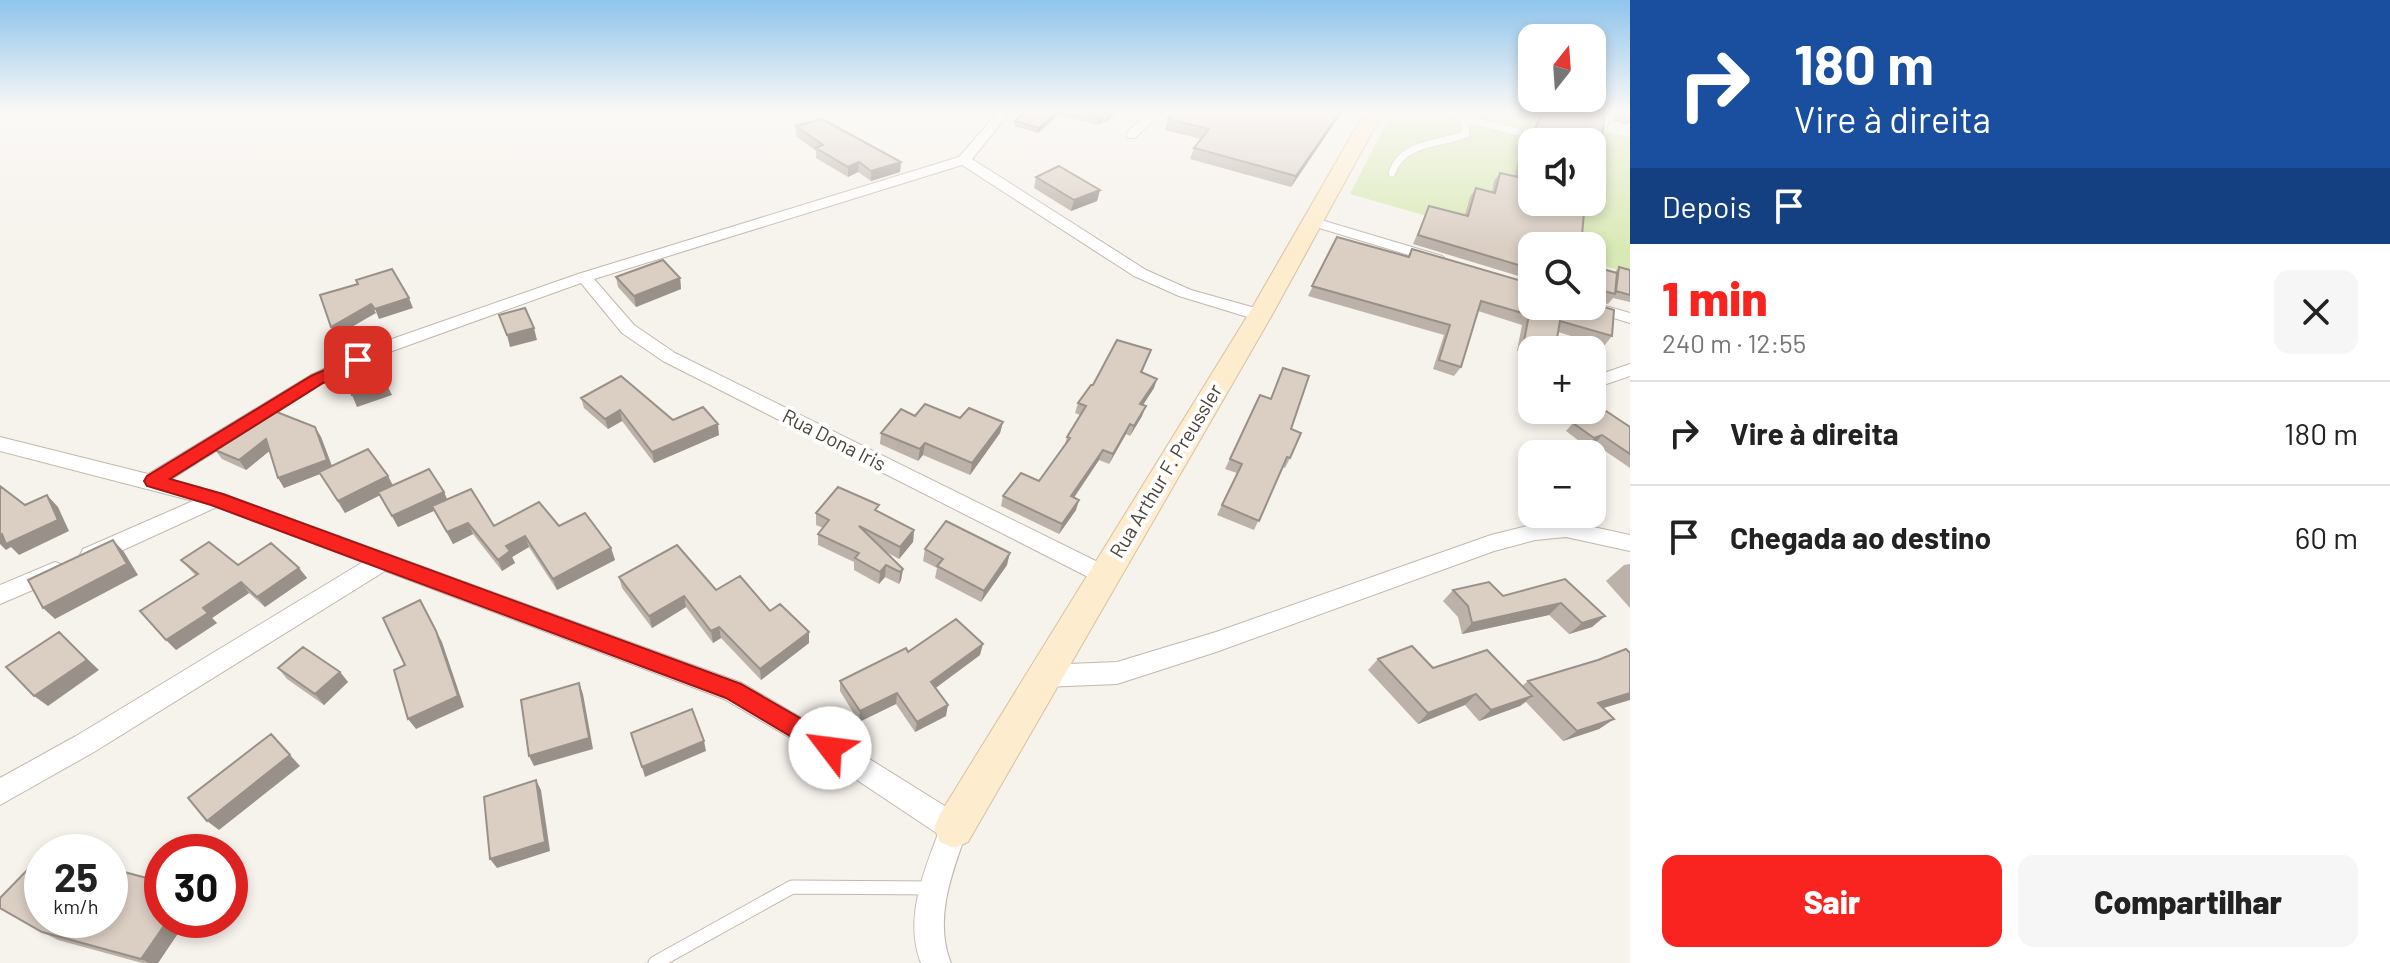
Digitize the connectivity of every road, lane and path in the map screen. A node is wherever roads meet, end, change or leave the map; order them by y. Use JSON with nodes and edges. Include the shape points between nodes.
{"nodes":[{"id":1,"x":967,"y":157,"type":"edge"},
{"id":2,"x":1348,"y":157,"type":"edge"},
{"id":3,"x":1399,"y":157,"type":"edge"},
{"id":4,"x":964,"y":160,"type":"junction"},
{"id":5,"x":1392,"y":173,"type":"dead end"},
{"id":6,"x":1311,"y":221,"type":"junction"},
{"id":7,"x":1448,"y":263,"type":"edge"},
{"id":8,"x":584,"y":277,"type":"junction"},
{"id":9,"x":1606,"y":311,"type":"edge"},
{"id":10,"x":1260,"y":315,"type":"junction"},
{"id":11,"x":1630,"y":318,"type":"edge"},
{"id":12,"x":1630,"y":370,"type":"edge"},
{"id":13,"x":1606,"y":378,"type":"edge"},
{"id":14,"x":0,"y":444,"type":"edge"},
{"id":15,"x":153,"y":481,"type":"junction"},
{"id":16,"x":216,"y":499,"type":"junction"},
{"id":17,"x":1630,"y":543,"type":"edge"},
{"id":18,"x":383,"y":561,"type":"junction"},
{"id":19,"x":1104,"y":575,"type":"junction"},
{"id":20,"x":0,"y":595,"type":"edge"},
{"id":21,"x":1044,"y":676,"type":"junction"},
{"id":22,"x":0,"y":792,"type":"edge"},
{"id":23,"x":954,"y":828,"type":"junction"},
{"id":24,"x":932,"y":888,"type":"junction"},
{"id":25,"x":655,"y":963,"type":"edge"},
{"id":26,"x":936,"y":963,"type":"edge"}],
"edges":[{"from":1,"to":4,"type":"street"},
{"from":2,"to":6,"type":"street","name":"Rua Arthur F. Preussler"},
{"from":3,"to":5,"type":"lane"},
{"from":4,"to":8,"type":"street"},
{"from":4,"to":10,"type":"street","via":[[1140,273],[1185,293]]},
{"from":6,"to":7,"type":"street"},
{"from":6,"to":10,"type":"street","name":"Rua Arthur F. Preussler"},
{"from":8,"to":15,"type":"street","via":[[378,350],[317,379]]},
{"from":8,"to":19,"type":"street","name":"Rua Dona Iris","via":[[628,329],[669,357]]},
{"from":9,"to":11,"type":"street"},
{"from":10,"to":19,"type":"street","name":"Rua Arthur F. Preussler"},
{"from":12,"to":13,"type":"street"},
{"from":14,"to":15,"type":"street"},
{"from":15,"to":16,"type":"street"},
{"from":16,"to":18,"type":"street"},
{"from":16,"to":20,"type":"street"},
{"from":17,"to":21,"type":"street","via":[[1566,529],[1535,532],[1117,673]]},
{"from":18,"to":22,"type":"street"},
{"from":18,"to":23,"type":"street","via":[[733,691]]},
{"from":19,"to":21,"type":"street","name":"Rua Arthur F. Preussler"},
{"from":21,"to":23,"type":"street","name":"Rua Arthur F. Preussler"},
{"from":23,"to":24,"type":"street"},
{"from":24,"to":25,"type":"lane","via":[[792,887]]},
{"from":24,"to":26,"type":"street","via":[[931,951]]}]}
